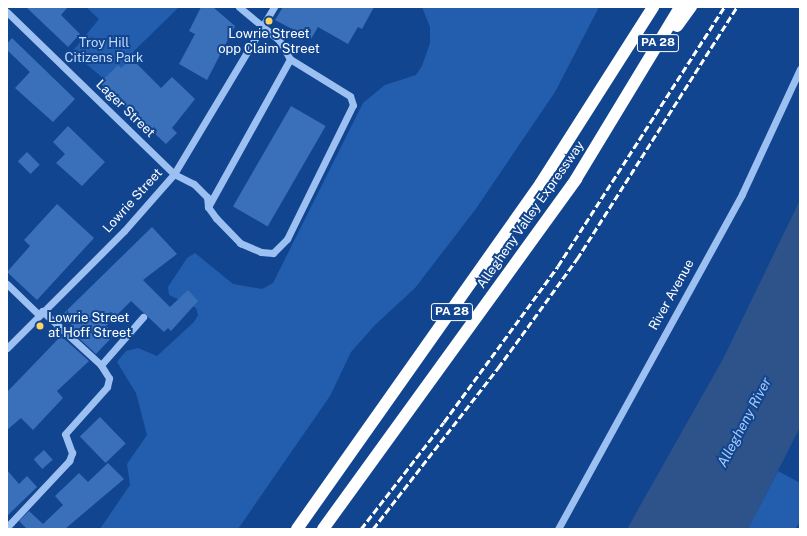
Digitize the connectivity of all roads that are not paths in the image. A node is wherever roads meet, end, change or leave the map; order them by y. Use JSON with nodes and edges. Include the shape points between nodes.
{"nodes":[{"id":1,"x":239,"y":7,"type":"edge"},
{"id":2,"x":274,"y":7,"type":"edge"},
{"id":3,"x":646,"y":7,"type":"edge"},
{"id":4,"x":654,"y":7,"type":"edge"},
{"id":5,"x":680,"y":7,"type":"edge"},
{"id":6,"x":690,"y":7,"type":"edge"},
{"id":7,"x":7,"y":12,"type":"edge"},
{"id":8,"x":262,"y":29,"type":"junction"},
{"id":9,"x":290,"y":60,"type":"junction"},
{"id":10,"x":800,"y":69,"type":"edge"},
{"id":11,"x":637,"y":80,"type":"junction"},
{"id":12,"x":602,"y":91,"type":"junction"},
{"id":13,"x":174,"y":174,"type":"junction"},
{"id":14,"x":208,"y":207,"type":"junction"},
{"id":15,"x":7,"y":284,"type":"edge"},
{"id":16,"x":41,"y":313,"type":"junction"},
{"id":17,"x":143,"y":318,"type":"dead end"},
{"id":18,"x":7,"y":348,"type":"edge"},
{"id":19,"x":101,"y":365,"type":"junction"},
{"id":20,"x":7,"y":527,"type":"edge"},
{"id":21,"x":297,"y":529,"type":"edge"},
{"id":22,"x":323,"y":529,"type":"edge"},
{"id":23,"x":558,"y":529,"type":"edge"}],
"edges":[{"from":1,"to":8,"type":"street"},
{"from":2,"to":8,"type":"street","name":"Lowrie Street"},
{"from":3,"to":12,"type":"highway"},
{"from":4,"to":12,"type":"highway","name":"Allegheny Valley Expressway","number":"PA 28"},
{"from":5,"to":11,"type":"highway","name":"Allegheny Valley Expressway","number":"PA 28"},
{"from":6,"to":11,"type":"highway"},
{"from":7,"to":13,"type":"street","name":"Lager Street"},
{"from":8,"to":9,"type":"street","via":[[279,40]]},
{"from":8,"to":13,"type":"street","name":"Lowrie Street"},
{"from":9,"to":14,"type":"street"},
{"from":9,"to":14,"type":"street","name":"Lager Street","via":[[350,96],[353,105],[287,239],[272,253],[261,252],[240,243]]},
{"from":10,"to":23,"type":"street","name":"River Avenue","via":[[742,194]]},
{"from":11,"to":22,"type":"highway","name":"Allegheny Valley Expressway","number":"PA 28","via":[[576,179]]},
{"from":12,"to":21,"type":"highway","name":"Allegheny Valley Expressway","number":"PA 28","via":[[432,340]]},
{"from":13,"to":14,"type":"street","name":"Lager Street","via":[[194,184],[206,197]]},
{"from":13,"to":16,"type":"street","name":"Lowrie Street","via":[[129,225]]},
{"from":15,"to":16,"type":"street"},
{"from":16,"to":18,"type":"street","name":"Lowrie Street"},
{"from":16,"to":19,"type":"street"},
{"from":17,"to":19,"type":"street"},
{"from":19,"to":20,"type":"street","via":[[109,378],[107,388],[65,434],[72,453],[69,461]]}]}
